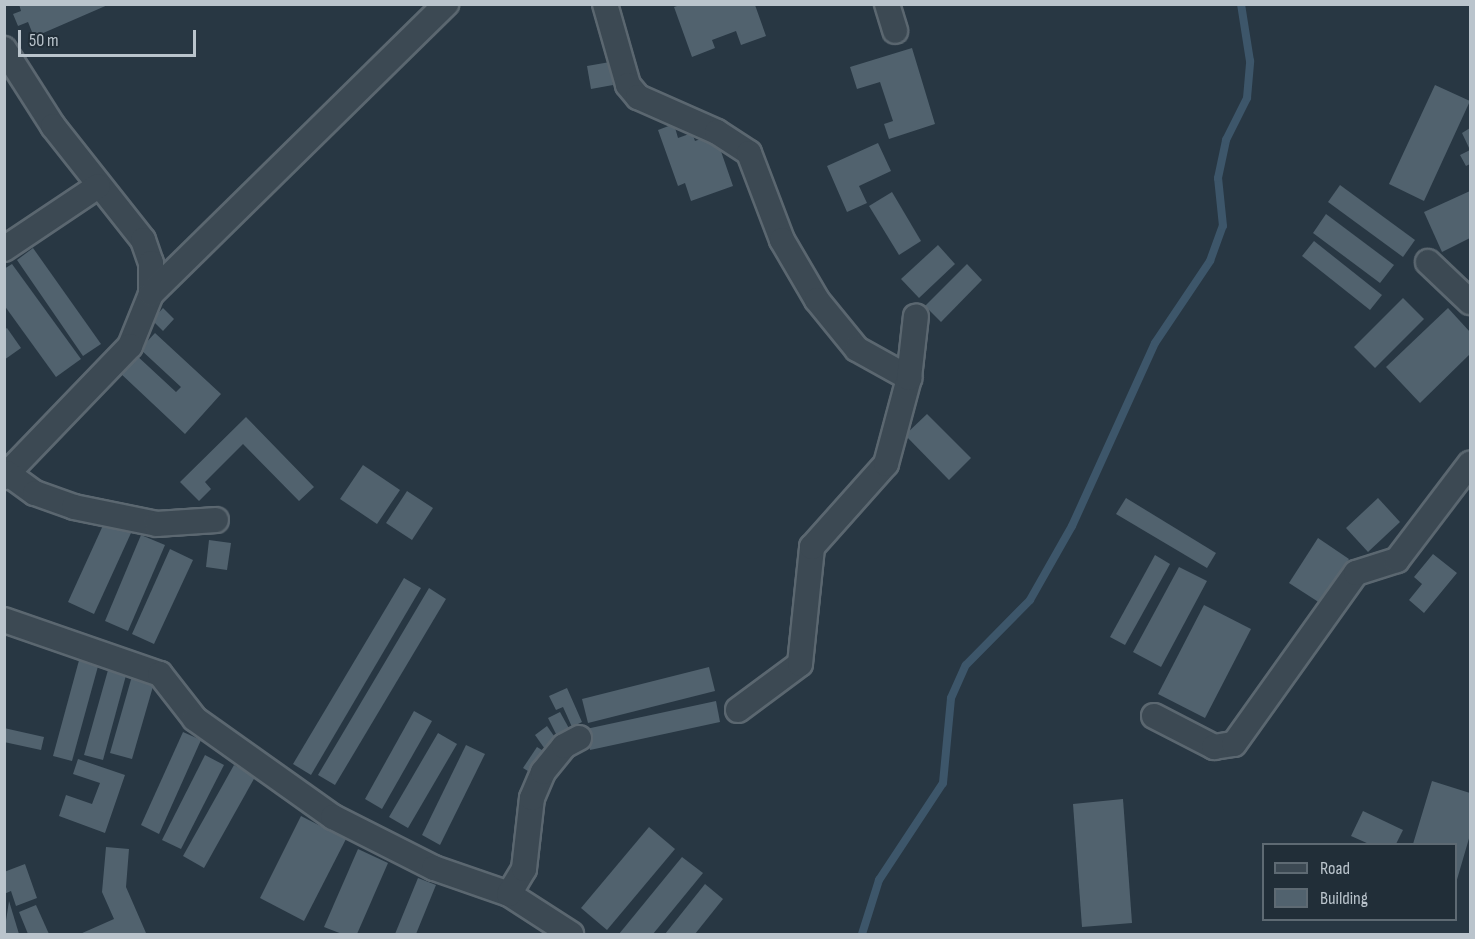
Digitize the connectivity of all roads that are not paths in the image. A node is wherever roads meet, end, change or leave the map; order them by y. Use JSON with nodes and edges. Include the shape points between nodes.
{"nodes":[{"id":1,"x":446,"y":4,"type":"edge"},
{"id":2,"x":605,"y":4,"type":"edge"},
{"id":3,"x":887,"y":4,"type":"edge"},
{"id":4,"x":895,"y":31,"type":"dead end"},
{"id":5,"x":4,"y":49,"type":"edge"},
{"id":6,"x":98,"y":186,"type":"junction"},
{"id":7,"x":4,"y":249,"type":"edge"},
{"id":8,"x":1428,"y":262,"type":"dead end"},
{"id":9,"x":151,"y":294,"type":"junction"},
{"id":10,"x":1470,"y":302,"type":"edge"},
{"id":11,"x":916,"y":316,"type":"dead end"},
{"id":12,"x":909,"y":378,"type":"junction"},
{"id":13,"x":1470,"y":464,"type":"edge"},
{"id":14,"x":6,"y":475,"type":"edge"},
{"id":15,"x":216,"y":520,"type":"dead end"},
{"id":16,"x":4,"y":620,"type":"edge"},
{"id":17,"x":738,"y":710,"type":"dead end"},
{"id":18,"x":1154,"y":716,"type":"dead end"},
{"id":19,"x":579,"y":738,"type":"dead end"},
{"id":20,"x":509,"y":894,"type":"junction"},
{"id":21,"x":571,"y":934,"type":"edge"}],
"edges":[{"from":1,"to":9,"type":"street"},
{"from":2,"to":12,"type":"street","via":[[628,86],[653,106],[717,132],[748,153],[782,240],[817,300],[857,349]]},
{"from":3,"to":4,"type":"street"},
{"from":5,"to":6,"type":"street","via":[[25,87]]},
{"from":6,"to":7,"type":"street"},
{"from":6,"to":9,"type":"street","via":[[143,240],[151,263]]},
{"from":8,"to":10,"type":"street"},
{"from":9,"to":14,"type":"street","via":[[130,346]]},
{"from":11,"to":12,"type":"street"},
{"from":12,"to":17,"type":"street","via":[[886,464],[812,547],[800,664]]},
{"from":13,"to":18,"type":"street","via":[[1397,560],[1356,573],[1233,744],[1214,747]]},
{"from":14,"to":15,"type":"street","via":[[35,493],[74,507],[157,524]]},
{"from":16,"to":20,"type":"street","via":[[160,674],[195,719],[333,817],[435,868]]},
{"from":19,"to":20,"type":"street","via":[[564,746],[543,772],[532,798],[524,869]]},
{"from":20,"to":21,"type":"street"}]}
